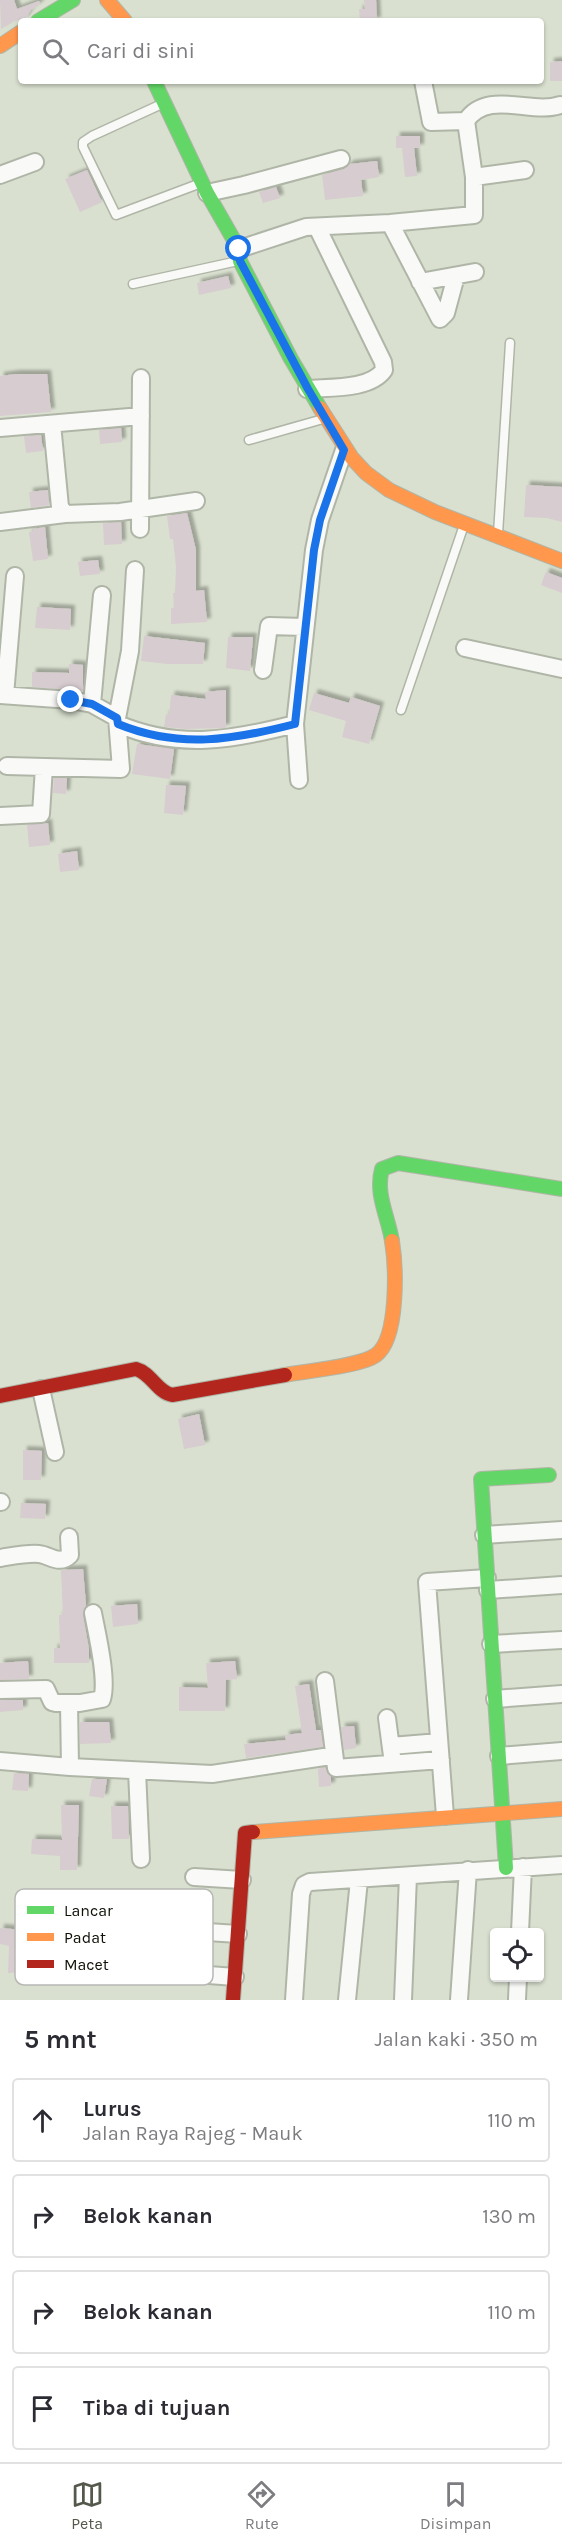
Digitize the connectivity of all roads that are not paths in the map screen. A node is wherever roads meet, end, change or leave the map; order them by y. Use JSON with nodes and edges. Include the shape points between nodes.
{"nodes":[{"id":1,"x":73,"y":0,"type":"edge"},
{"id":2,"x":107,"y":0,"type":"edge"},
{"id":3,"x":41,"y":18,"type":"edge"},
{"id":4,"x":122,"y":18,"type":"edge"},
{"id":5,"x":18,"y":34,"type":"edge"},
{"id":6,"x":1,"y":42,"type":"edge"},
{"id":7,"x":156,"y":84,"type":"edge"},
{"id":8,"x":424,"y":84,"type":"edge"},
{"id":9,"x":165,"y":103,"type":"junction"},
{"id":10,"x":560,"y":105,"type":"dead end"},
{"id":11,"x":466,"y":121,"type":"junction"},
{"id":12,"x":341,"y":159,"type":"dead end"},
{"id":13,"x":35,"y":162,"type":"dead end"},
{"id":14,"x":525,"y":170,"type":"dead end"},
{"id":15,"x":0,"y":175,"type":"edge"},
{"id":16,"x":474,"y":177,"type":"junction"},
{"id":17,"x":204,"y":188,"type":"junction"},
{"id":18,"x":390,"y":223,"type":"junction"},
{"id":19,"x":317,"y":227,"type":"junction"},
{"id":20,"x":240,"y":255,"type":"junction"},
{"id":21,"x":475,"y":272,"type":"dead end"},
{"id":22,"x":456,"y":276,"type":"junction"},
{"id":23,"x":420,"y":282,"type":"junction"},
{"id":24,"x":133,"y":284,"type":"dead end"},
{"id":25,"x":510,"y":343,"type":"dead end"},
{"id":26,"x":141,"y":378,"type":"dead end"},
{"id":27,"x":308,"y":389,"type":"junction"},
{"id":28,"x":141,"y":416,"type":"junction"},
{"id":29,"x":327,"y":418,"type":"junction"},
{"id":30,"x":52,"y":424,"type":"junction"},
{"id":31,"x":0,"y":429,"type":"edge"},
{"id":32,"x":249,"y":440,"type":"dead end"},
{"id":33,"x":344,"y":450,"type":"junction"},
{"id":34,"x":196,"y":501,"type":"dead end"},
{"id":35,"x":140,"y":510,"type":"junction"},
{"id":36,"x":65,"y":514,"type":"junction"},
{"id":37,"x":0,"y":522,"type":"edge"},
{"id":38,"x":464,"y":524,"type":"junction"},
{"id":39,"x":140,"y":529,"type":"dead end"},
{"id":40,"x":498,"y":535,"type":"junction"},
{"id":41,"x":562,"y":561,"type":"edge"},
{"id":42,"x":135,"y":570,"type":"dead end"},
{"id":43,"x":15,"y":576,"type":"dead end"},
{"id":44,"x":102,"y":595,"type":"dead end"},
{"id":45,"x":304,"y":627,"type":"junction"},
{"id":46,"x":465,"y":648,"type":"dead end"},
{"id":47,"x":562,"y":669,"type":"edge"},
{"id":48,"x":263,"y":670,"type":"dead end"},
{"id":49,"x":2,"y":695,"type":"edge"},
{"id":50,"x":92,"y":704,"type":"junction"},
{"id":51,"x":401,"y":710,"type":"dead end"},
{"id":52,"x":118,"y":721,"type":"junction"},
{"id":53,"x":295,"y":724,"type":"junction"},
{"id":54,"x":7,"y":766,"type":"dead end"},
{"id":55,"x":44,"y":767,"type":"junction"},
{"id":56,"x":299,"y":780,"type":"dead end"},
{"id":57,"x":0,"y":816,"type":"edge"},
{"id":58,"x":562,"y":1189,"type":"edge"},
{"id":59,"x":41,"y":1389,"type":"junction"},
{"id":60,"x":0,"y":1396,"type":"edge"},
{"id":61,"x":56,"y":1452,"type":"dead end"},
{"id":62,"x":549,"y":1474,"type":"dead end"},
{"id":63,"x":562,"y":1530,"type":"edge"},
{"id":64,"x":484,"y":1535,"type":"junction"},
{"id":65,"x":69,"y":1537,"type":"dead end"},
{"id":66,"x":0,"y":1558,"type":"edge"},
{"id":67,"x":488,"y":1584,"type":"junction"},
{"id":68,"x":562,"y":1585,"type":"edge"},
{"id":69,"x":93,"y":1612,"type":"dead end"},
{"id":70,"x":562,"y":1640,"type":"edge"},
{"id":71,"x":492,"y":1644,"type":"junction"},
{"id":72,"x":325,"y":1680,"type":"dead end"},
{"id":73,"x":0,"y":1690,"type":"edge"},
{"id":74,"x":562,"y":1694,"type":"edge"},
{"id":75,"x":495,"y":1699,"type":"junction"},
{"id":76,"x":69,"y":1703,"type":"junction"},
{"id":77,"x":387,"y":1718,"type":"dead end"},
{"id":78,"x":439,"y":1742,"type":"junction"},
{"id":79,"x":562,"y":1751,"type":"edge"},
{"id":80,"x":392,"y":1755,"type":"junction"},
{"id":81,"x":499,"y":1755,"type":"junction"},
{"id":82,"x":324,"y":1756,"type":"dead end"},
{"id":83,"x":441,"y":1760,"type":"junction"},
{"id":84,"x":0,"y":1761,"type":"edge"},
{"id":85,"x":70,"y":1767,"type":"junction"},
{"id":86,"x":137,"y":1771,"type":"junction"},
{"id":87,"x":562,"y":1809,"type":"edge"},
{"id":88,"x":502,"y":1813,"type":"junction"},
{"id":89,"x":445,"y":1816,"type":"junction"},
{"id":90,"x":141,"y":1859,"type":"dead end"},
{"id":91,"x":562,"y":1865,"type":"edge"},
{"id":92,"x":523,"y":1867,"type":"junction"},
{"id":93,"x":506,"y":1868,"type":"junction"},
{"id":94,"x":468,"y":1870,"type":"junction"},
{"id":95,"x":408,"y":1876,"type":"junction"},
{"id":96,"x":194,"y":1877,"type":"dead end"},
{"id":97,"x":242,"y":1880,"type":"junction"},
{"id":98,"x":359,"y":1880,"type":"junction"},
{"id":99,"x":520,"y":1928,"type":"edge"},
{"id":100,"x":213,"y":1932,"type":"edge"},
{"id":101,"x":238,"y":1934,"type":"junction"},
{"id":102,"x":213,"y":1975,"type":"edge"},
{"id":103,"x":235,"y":1977,"type":"junction"},
{"id":104,"x":518,"y":1982,"type":"edge"},
{"id":105,"x":517,"y":1999,"type":"edge"},
{"id":106,"x":233,"y":2000,"type":"edge"},
{"id":107,"x":294,"y":2000,"type":"edge"},
{"id":108,"x":347,"y":2000,"type":"edge"},
{"id":109,"x":403,"y":2000,"type":"edge"},
{"id":110,"x":459,"y":2000,"type":"edge"}],
"edges":[{"from":1,"to":3,"type":"street","via":[[50,9]]},
{"from":2,"to":4,"type":"street"},
{"from":5,"to":6,"type":"street"},
{"from":7,"to":9,"type":"street"},
{"from":8,"to":11,"type":"street","via":[[431,122]]},
{"from":9,"to":17,"type":"street"},
{"from":9,"to":17,"type":"lane","via":[[83,142],[96,176],[116,215]]},
{"from":10,"to":11,"type":"street","via":[[493,106],[471,113]]},
{"from":11,"to":16,"type":"street"},
{"from":12,"to":17,"type":"street","via":[[244,185]]},
{"from":13,"to":15,"type":"street"},
{"from":14,"to":16,"type":"street"},
{"from":16,"to":18,"type":"street","via":[[474,215]]},
{"from":17,"to":20,"type":"street"},
{"from":18,"to":19,"type":"street"},
{"from":18,"to":23,"type":"street"},
{"from":19,"to":20,"type":"street","via":[[282,233]]},
{"from":19,"to":27,"type":"street","via":[[384,370],[360,383]]},
{"from":20,"to":24,"type":"lane"},
{"from":20,"to":27,"type":"street"},
{"from":21,"to":22,"type":"street"},
{"from":22,"to":23,"type":"street"},
{"from":22,"to":23,"type":"street","via":[[442,319]]},
{"from":25,"to":40,"type":"lane"},
{"from":26,"to":28,"type":"street"},
{"from":27,"to":29,"type":"street"},
{"from":28,"to":30,"type":"street"},
{"from":28,"to":35,"type":"street"},
{"from":29,"to":32,"type":"lane"},
{"from":29,"to":33,"type":"street"},
{"from":30,"to":31,"type":"street"},
{"from":30,"to":36,"type":"street","via":[[60,507]]},
{"from":33,"to":38,"type":"street","via":[[374,480]]},
{"from":33,"to":45,"type":"street","via":[[320,520]]},
{"from":34,"to":35,"type":"street"},
{"from":35,"to":36,"type":"street"},
{"from":35,"to":39,"type":"street"},
{"from":36,"to":37,"type":"street"},
{"from":38,"to":40,"type":"street"},
{"from":38,"to":51,"type":"lane"},
{"from":40,"to":41,"type":"street"},
{"from":42,"to":52,"type":"street","via":[[130,651]]},
{"from":43,"to":49,"type":"street"},
{"from":44,"to":50,"type":"street"},
{"from":45,"to":48,"type":"street","via":[[269,626]]},
{"from":45,"to":53,"type":"street"},
{"from":46,"to":47,"type":"street"},
{"from":49,"to":50,"type":"street"},
{"from":50,"to":52,"type":"street"},
{"from":52,"to":53,"type":"street","via":[[151,734],[199,741],[244,738]]},
{"from":52,"to":55,"type":"street","via":[[121,769]]},
{"from":53,"to":56,"type":"street"},
{"from":54,"to":55,"type":"street"},
{"from":55,"to":57,"type":"street","via":[[41,814]]},
{"from":58,"to":59,"type":"street","via":[[398,1163],[382,1169],[379,1189],[391,1236],[396,1307],[384,1344],[377,1354],[363,1361],[172,1395],[166,1394],[144,1371],[136,1369]]},
{"from":59,"to":60,"type":"street"},
{"from":59,"to":61,"type":"street"},
{"from":62,"to":64,"type":"street","via":[[481,1479]]},
{"from":63,"to":64,"type":"street"},
{"from":64,"to":67,"type":"street"},
{"from":65,"to":66,"type":"street","via":[[70,1556],[63,1560],[43,1554]]},
{"from":67,"to":68,"type":"street"},
{"from":67,"to":71,"type":"street"},
{"from":67,"to":78,"type":"street","via":[[427,1582]]},
{"from":69,"to":76,"type":"street","via":[[103,1696],[99,1701]]},
{"from":70,"to":71,"type":"street"},
{"from":71,"to":75,"type":"street"},
{"from":72,"to":80,"type":"street","via":[[336,1768]]},
{"from":73,"to":76,"type":"street","via":[[46,1689],[52,1702]]},
{"from":74,"to":75,"type":"street"},
{"from":75,"to":81,"type":"street"},
{"from":76,"to":85,"type":"street"},
{"from":77,"to":80,"type":"street"},
{"from":78,"to":80,"type":"street"},
{"from":78,"to":83,"type":"street"},
{"from":79,"to":81,"type":"street"},
{"from":80,"to":83,"type":"street"},
{"from":81,"to":88,"type":"street"},
{"from":82,"to":86,"type":"street","via":[[212,1774]]},
{"from":83,"to":89,"type":"street"},
{"from":84,"to":85,"type":"street"},
{"from":85,"to":86,"type":"street"},
{"from":86,"to":90,"type":"street"},
{"from":87,"to":88,"type":"street"},
{"from":88,"to":89,"type":"street"},
{"from":88,"to":93,"type":"street"},
{"from":89,"to":97,"type":"street","via":[[245,1833]]},
{"from":91,"to":92,"type":"street"},
{"from":92,"to":93,"type":"street"},
{"from":92,"to":99,"type":"street"},
{"from":93,"to":94,"type":"street"},
{"from":94,"to":95,"type":"street"},
{"from":94,"to":110,"type":"street"},
{"from":95,"to":98,"type":"street"},
{"from":95,"to":109,"type":"street"},
{"from":96,"to":97,"type":"street"},
{"from":97,"to":101,"type":"street"},
{"from":98,"to":107,"type":"street","via":[[303,1885]]},
{"from":98,"to":108,"type":"street"},
{"from":100,"to":101,"type":"street"},
{"from":101,"to":103,"type":"street"},
{"from":102,"to":103,"type":"street"},
{"from":103,"to":106,"type":"street"},
{"from":104,"to":105,"type":"street"}]}
